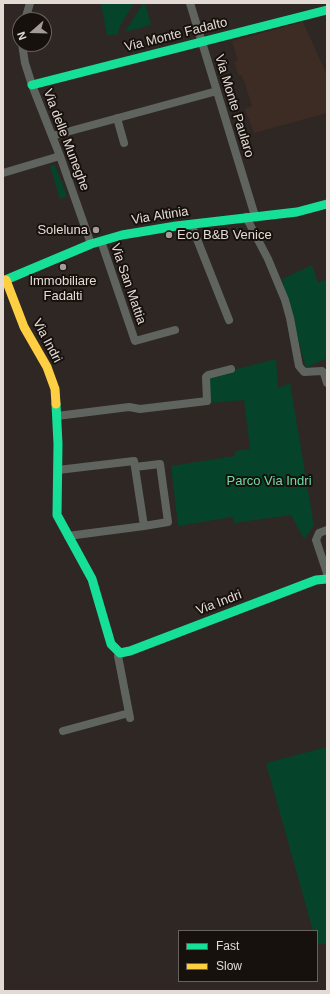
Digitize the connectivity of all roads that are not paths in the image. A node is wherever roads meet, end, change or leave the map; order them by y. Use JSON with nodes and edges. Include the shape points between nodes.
{"nodes":[{"id":1,"x":190,"y":3,"type":"edge"},
{"id":2,"x":327,"y":10,"type":"edge"},
{"id":3,"x":202,"y":42,"type":"junction"},
{"id":4,"x":23,"y":52,"type":"edge"},
{"id":5,"x":32,"y":85,"type":"junction"},
{"id":6,"x":217,"y":91,"type":"junction"},
{"id":7,"x":117,"y":118,"type":"junction"},
{"id":8,"x":52,"y":136,"type":"junction"},
{"id":9,"x":124,"y":144,"type":"dead end"},
{"id":10,"x":60,"y":156,"type":"junction"},
{"id":11,"x":3,"y":173,"type":"edge"},
{"id":12,"x":327,"y":204,"type":"edge"},
{"id":13,"x":250,"y":217,"type":"junction"},
{"id":14,"x":191,"y":224,"type":"junction"},
{"id":15,"x":101,"y":241,"type":"junction"},
{"id":16,"x":91,"y":244,"type":"junction"},
{"id":17,"x":4,"y":280,"type":"edge"},
{"id":18,"x":229,"y":320,"type":"dead end"},
{"id":19,"x":174,"y":330,"type":"dead end"},
{"id":20,"x":231,"y":369,"type":"dead end"},
{"id":21,"x":327,"y":383,"type":"edge"},
{"id":22,"x":56,"y":416,"type":"junction"},
{"id":23,"x":135,"y":467,"type":"junction"},
{"id":24,"x":58,"y":470,"type":"junction"},
{"id":25,"x":144,"y":526,"type":"junction"},
{"id":26,"x":327,"y":530,"type":"edge"},
{"id":27,"x":68,"y":536,"type":"junction"},
{"id":28,"x":327,"y":573,"type":"edge"},
{"id":29,"x":327,"y":579,"type":"edge"},
{"id":30,"x":120,"y":653,"type":"junction"},
{"id":31,"x":63,"y":731,"type":"dead end"}],
"edges":[{"from":1,"to":3,"type":"street","name":"Via Monte Paularo"},
{"from":2,"to":3,"type":"street","name":"Via Monte Fadalto"},
{"from":3,"to":5,"type":"street","name":"Via Monte Fadalto"},
{"from":3,"to":6,"type":"street","name":"Via Monte Paularo"},
{"from":4,"to":5,"type":"street","name":"Via delle Muneghe"},
{"from":5,"to":8,"type":"street","name":"Via delle Muneghe"},
{"from":6,"to":7,"type":"street"},
{"from":6,"to":13,"type":"street","name":"Via Monte Paularo"},
{"from":7,"to":8,"type":"street"},
{"from":7,"to":9,"type":"street"},
{"from":8,"to":10,"type":"street","name":"Via delle Muneghe"},
{"from":10,"to":11,"type":"street"},
{"from":10,"to":16,"type":"street","name":"Via delle Muneghe"},
{"from":12,"to":13,"type":"street","name":"Via Altinia","via":[[298,212]]},
{"from":13,"to":14,"type":"street","name":"Via Altinia"},
{"from":13,"to":21,"type":"street","name":"Via Monte Paularo","via":[[285,300],[299,366],[304,372],[322,371]]},
{"from":14,"to":15,"type":"street","name":"Via Altinia","via":[[126,234]]},
{"from":14,"to":18,"type":"street"},
{"from":15,"to":16,"type":"street","name":"Via Altinia"},
{"from":15,"to":19,"type":"street","name":"Via San Mattia","via":[[135,341]]},
{"from":16,"to":17,"type":"street","name":"Via Altinia"},
{"from":17,"to":22,"type":"street","name":"Via Indri","via":[[24,327],[53,382]]},
{"from":20,"to":22,"type":"street","via":[[206,377],[206,401]]},
{"from":22,"to":24,"type":"street","name":"Via Indri"},
{"from":23,"to":24,"type":"street","via":[[134,461]]},
{"from":23,"to":25,"type":"street"},
{"from":23,"to":25,"type":"street","via":[[160,464],[168,522]]},
{"from":24,"to":27,"type":"street","name":"Via Indri","via":[[57,515]]},
{"from":25,"to":27,"type":"street"},
{"from":26,"to":28,"type":"street","via":[[319,533],[316,540]]},
{"from":27,"to":30,"type":"street","name":"Via Indri","via":[[96,591],[111,644]]},
{"from":29,"to":30,"type":"street","name":"Via Indri","via":[[316,580]]},
{"from":30,"to":31,"type":"street","via":[[118,656],[130,716]]}]}
